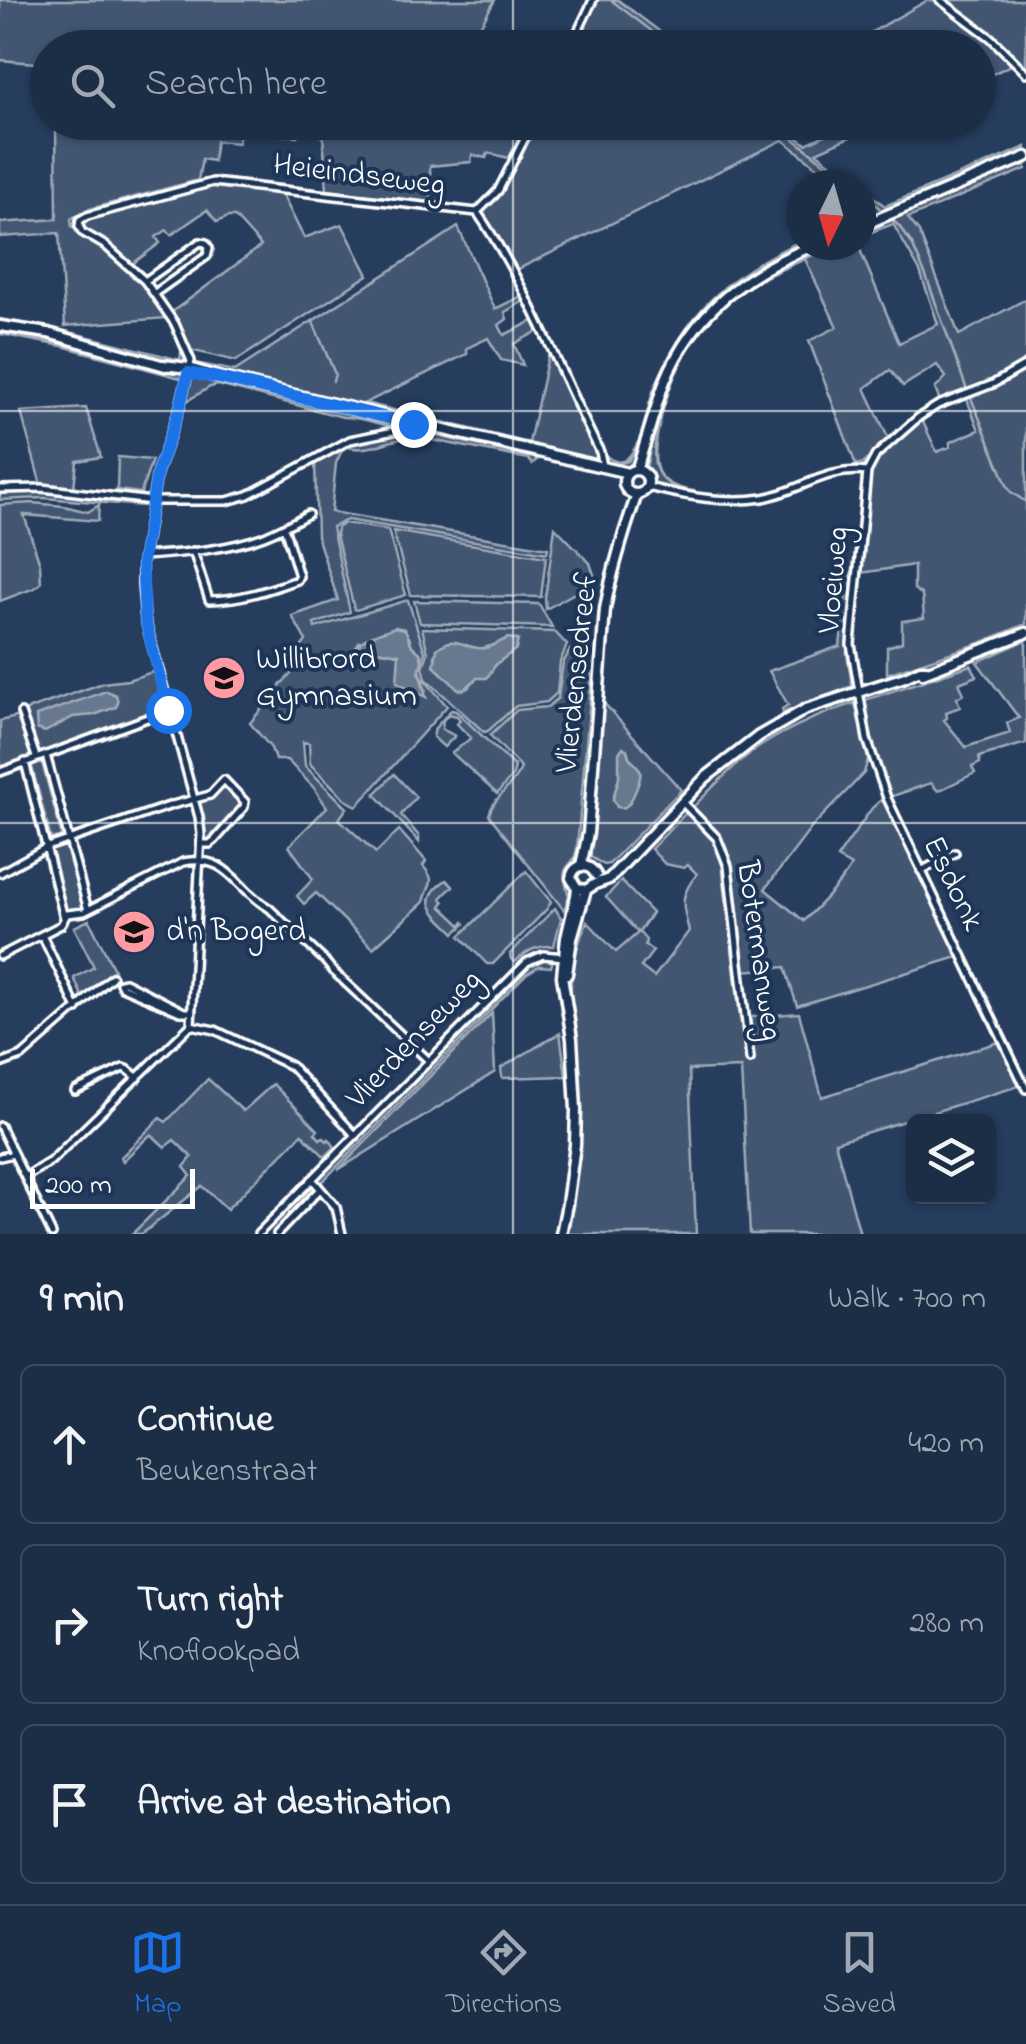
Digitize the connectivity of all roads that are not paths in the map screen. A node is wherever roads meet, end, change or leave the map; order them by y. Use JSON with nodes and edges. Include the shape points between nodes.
{"nodes":[{"id":1,"x":593,"y":0,"type":"edge"},
{"id":2,"x":940,"y":0,"type":"edge"},
{"id":3,"x":579,"y":30,"type":"edge"},
{"id":4,"x":980,"y":30,"type":"edge"},
{"id":5,"x":996,"y":43,"type":"edge"},
{"id":6,"x":1026,"y":73,"type":"edge"},
{"id":7,"x":524,"y":140,"type":"edge"},
{"id":8,"x":1026,"y":157,"type":"edge"},
{"id":9,"x":476,"y":212,"type":"junction"},
{"id":10,"x":876,"y":220,"type":"edge"},
{"id":11,"x":786,"y":259,"type":"edge"},
{"id":12,"x":146,"y":281,"type":"junction"},
{"id":13,"x":155,"y":293,"type":"junction"},
{"id":14,"x":0,"y":326,"type":"edge"},
{"id":15,"x":1026,"y":365,"type":"edge"},
{"id":16,"x":188,"y":370,"type":"junction"},
{"id":17,"x":399,"y":430,"type":"dead end"},
{"id":18,"x":600,"y":468,"type":"junction"},
{"id":19,"x":868,"y":472,"type":"junction"},
{"id":20,"x":633,"y":474,"type":"junction"},
{"id":21,"x":648,"y":486,"type":"junction"},
{"id":22,"x":0,"y":489,"type":"edge"},
{"id":23,"x":633,"y":493,"type":"junction"},
{"id":24,"x":152,"y":501,"type":"junction"},
{"id":25,"x":308,"y":514,"type":"dead end"},
{"id":26,"x":284,"y":527,"type":"junction"},
{"id":27,"x":193,"y":551,"type":"junction"},
{"id":28,"x":144,"y":556,"type":"junction"},
{"id":29,"x":1026,"y":633,"type":"edge"},
{"id":30,"x":859,"y":692,"type":"junction"},
{"id":31,"x":168,"y":710,"type":"junction"},
{"id":32,"x":21,"y":713,"type":"dead end"},
{"id":33,"x":46,"y":755,"type":"junction"},
{"id":34,"x":36,"y":758,"type":"junction"},
{"id":35,"x":25,"y":762,"type":"junction"},
{"id":36,"x":0,"y":772,"type":"edge"},
{"id":37,"x":194,"y":800,"type":"junction"},
{"id":38,"x":683,"y":803,"type":"junction"},
{"id":39,"x":68,"y":840,"type":"junction"},
{"id":40,"x":202,"y":844,"type":"junction"},
{"id":41,"x":46,"y":847,"type":"junction"},
{"id":42,"x":955,"y":853,"type":"dead end"},
{"id":43,"x":201,"y":862,"type":"junction"},
{"id":44,"x":920,"y":870,"type":"junction"},
{"id":45,"x":0,"y":872,"type":"edge"},
{"id":46,"x":591,"y":873,"type":"junction"},
{"id":47,"x":581,"y":889,"type":"junction"},
{"id":48,"x":88,"y":910,"type":"junction"},
{"id":49,"x":64,"y":918,"type":"junction"},
{"id":50,"x":42,"y":934,"type":"junction"},
{"id":51,"x":0,"y":956,"type":"edge"},
{"id":52,"x":566,"y":957,"type":"junction"},
{"id":53,"x":112,"y":977,"type":"dead end"},
{"id":54,"x":77,"y":1008,"type":"junction"},
{"id":55,"x":188,"y":1012,"type":"junction"},
{"id":56,"x":192,"y":1025,"type":"junction"},
{"id":57,"x":750,"y":1059,"type":"dead end"},
{"id":58,"x":429,"y":1061,"type":"junction"},
{"id":59,"x":0,"y":1064,"type":"edge"},
{"id":60,"x":138,"y":1078,"type":"junction"},
{"id":61,"x":1026,"y":1088,"type":"edge"},
{"id":62,"x":74,"y":1090,"type":"dead end"},
{"id":63,"x":0,"y":1126,"type":"edge"},
{"id":64,"x":356,"y":1136,"type":"junction"},
{"id":65,"x":13,"y":1154,"type":"junction"},
{"id":66,"x":0,"y":1156,"type":"edge"},
{"id":67,"x":25,"y":1177,"type":"junction"},
{"id":68,"x":312,"y":1179,"type":"junction"},
{"id":69,"x":320,"y":1189,"type":"junction"},
{"id":70,"x":52,"y":1234,"type":"edge"},
{"id":71,"x":258,"y":1234,"type":"edge"},
{"id":72,"x":277,"y":1234,"type":"edge"},
{"id":73,"x":342,"y":1234,"type":"edge"},
{"id":74,"x":561,"y":1234,"type":"edge"}],
"edges":[{"from":1,"to":3,"type":"street"},
{"from":2,"to":4,"type":"street"},
{"from":5,"to":6,"type":"street"},
{"from":7,"to":9,"type":"street","via":[[498,192]]},
{"from":8,"to":10,"type":"main road"},
{"from":9,"to":12,"type":"street","name":"Heieindseweg","via":[[213,182],[80,220],[82,232]]},
{"from":9,"to":18,"type":"street","name":"Heieindseweg","via":[[537,321],[600,452]]},
{"from":11,"to":20,"type":"main road","via":[[735,287],[687,338]]},
{"from":12,"to":13,"type":"street"},
{"from":12,"to":13,"type":"street","via":[[206,243],[207,256]]},
{"from":13,"to":16,"type":"street","via":[[190,356]]},
{"from":14,"to":16,"type":"main road"},
{"from":15,"to":19,"type":"street","via":[[919,417],[876,455]]},
{"from":16,"to":18,"type":"main road"},
{"from":16,"to":24,"type":"street"},
{"from":17,"to":24,"type":"street","via":[[350,440],[236,499]]},
{"from":18,"to":20,"type":"main road"},
{"from":19,"to":21,"type":"street","via":[[848,470],[764,498],[704,497]]},
{"from":19,"to":30,"type":"street","name":"Vloeiweg","via":[[851,644]]},
{"from":20,"to":21,"type":"main road","via":[[648,478]]},
{"from":20,"to":23,"type":"main road"},
{"from":21,"to":23,"type":"main road"},
{"from":22,"to":24,"type":"street"},
{"from":23,"to":46,"type":"main road","name":"Vlierdensedreef","via":[[605,608],[588,833]]},
{"from":24,"to":28,"type":"street"},
{"from":25,"to":26,"type":"street"},
{"from":26,"to":27,"type":"street"},
{"from":26,"to":27,"type":"street","via":[[300,573],[272,589],[209,600]]},
{"from":27,"to":28,"type":"street"},
{"from":28,"to":31,"type":"street","via":[[145,619]]},
{"from":29,"to":30,"type":"main road"},
{"from":30,"to":38,"type":"main road","via":[[800,711],[759,736]]},
{"from":30,"to":44,"type":"street","name":"Esdonk","via":[[887,798]]},
{"from":31,"to":33,"type":"street"},
{"from":31,"to":37,"type":"street"},
{"from":32,"to":34,"type":"street"},
{"from":33,"to":34,"type":"street"},
{"from":33,"to":39,"type":"street"},
{"from":34,"to":35,"type":"street"},
{"from":35,"to":36,"type":"street"},
{"from":35,"to":41,"type":"street"},
{"from":37,"to":39,"type":"street"},
{"from":37,"to":40,"type":"street"},
{"from":37,"to":40,"type":"street","via":[[224,780],[246,802],[216,840]]},
{"from":38,"to":46,"type":"main road","via":[[612,876]]},
{"from":38,"to":57,"type":"street","name":"Botermanweg","via":[[717,838],[728,866]]},
{"from":39,"to":41,"type":"street"},
{"from":39,"to":48,"type":"street"},
{"from":40,"to":43,"type":"street"},
{"from":41,"to":45,"type":"street"},
{"from":41,"to":49,"type":"street"},
{"from":42,"to":44,"type":"street"},
{"from":43,"to":48,"type":"street","via":[[183,862]]},
{"from":43,"to":55,"type":"street"},
{"from":43,"to":58,"type":"street","via":[[222,866]]},
{"from":44,"to":61,"type":"street","name":"Esdonk"},
{"from":46,"to":47,"type":"main road"},
{"from":46,"to":47,"type":"main road","name":"Vlierdensedreef","via":[[576,868],[571,878]]},
{"from":47,"to":52,"type":"main road"},
{"from":48,"to":49,"type":"street"},
{"from":49,"to":50,"type":"street"},
{"from":50,"to":51,"type":"street"},
{"from":50,"to":54,"type":"street"},
{"from":52,"to":58,"type":"street","name":"Vlierdenseweg","via":[[527,962]]},
{"from":52,"to":74,"type":"main road","via":[[562,976],[576,1110]]},
{"from":53,"to":54,"type":"street"},
{"from":54,"to":59,"type":"street","via":[[22,1056]]},
{"from":55,"to":55,"type":"street","via":[[124,982],[120,983],[180,1012]]},
{"from":55,"to":56,"type":"street"},
{"from":56,"to":60,"type":"street"},
{"from":56,"to":64,"type":"street","via":[[291,1066]]},
{"from":58,"to":64,"type":"street","name":"Vlierdenseweg"},
{"from":60,"to":62,"type":"street","via":[[123,1068]]},
{"from":60,"to":67,"type":"street"},
{"from":63,"to":65,"type":"street"},
{"from":64,"to":68,"type":"street","name":"Vlierdenseweg"},
{"from":65,"to":66,"type":"street"},
{"from":65,"to":67,"type":"street"},
{"from":67,"to":70,"type":"street"},
{"from":68,"to":69,"type":"street"},
{"from":68,"to":71,"type":"street","name":"Vlierdenseweg"},
{"from":69,"to":72,"type":"street"},
{"from":69,"to":73,"type":"street","via":[[336,1207]]}]}
